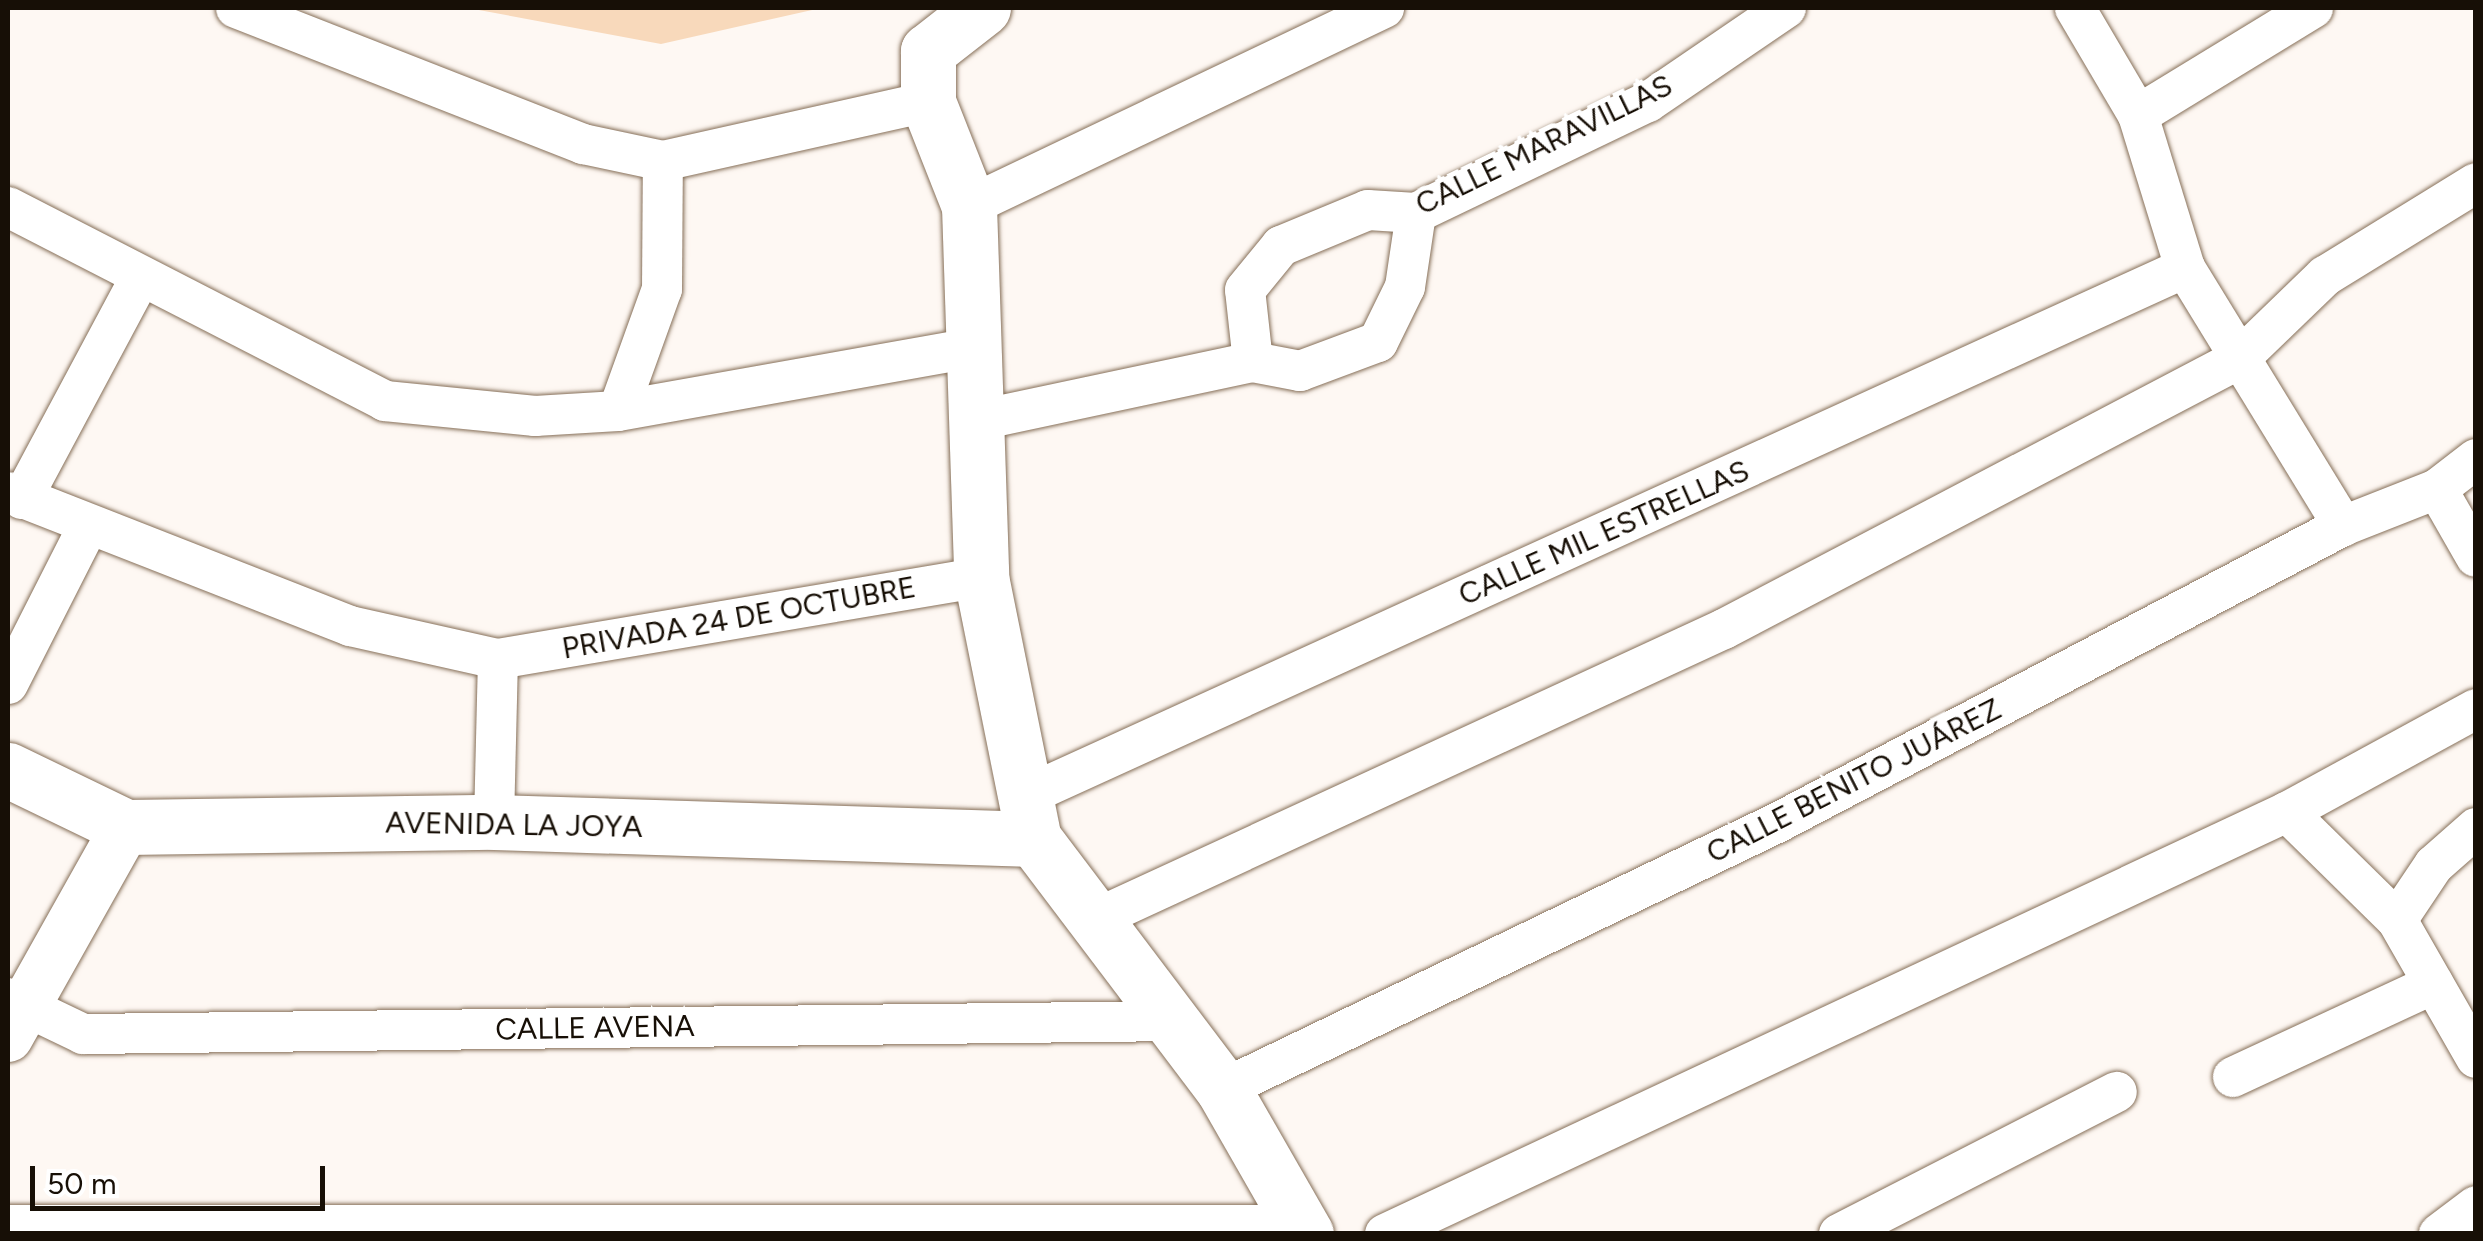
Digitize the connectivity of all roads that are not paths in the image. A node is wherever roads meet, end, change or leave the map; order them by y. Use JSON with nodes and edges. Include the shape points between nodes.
{"nodes":[{"id":1,"x":236,"y":8,"type":"edge"},
{"id":2,"x":982,"y":8,"type":"edge"},
{"id":3,"x":1384,"y":8,"type":"edge"},
{"id":4,"x":1786,"y":8,"type":"edge"},
{"id":5,"x":2075,"y":8,"type":"edge"},
{"id":6,"x":2313,"y":8,"type":"edge"},
{"id":7,"x":928,"y":102,"type":"junction"},
{"id":8,"x":2138,"y":116,"type":"junction"},
{"id":9,"x":663,"y":161,"type":"junction"},
{"id":10,"x":2476,"y":183,"type":"edge"},
{"id":11,"x":969,"y":206,"type":"junction"},
{"id":12,"x":8,"y":207,"type":"edge"},
{"id":13,"x":1416,"y":213,"type":"junction"},
{"id":14,"x":2185,"y":268,"type":"junction"},
{"id":15,"x":140,"y":278,"type":"junction"},
{"id":16,"x":972,"y":348,"type":"junction"},
{"id":17,"x":2239,"y":359,"type":"junction"},
{"id":18,"x":1252,"y":362,"type":"junction"},
{"id":19,"x":618,"y":412,"type":"junction"},
{"id":20,"x":975,"y":421,"type":"junction"},
{"id":21,"x":2476,"y":458,"type":"edge"},
{"id":22,"x":2437,"y":489,"type":"junction"},
{"id":23,"x":15,"y":496,"type":"edge"},
{"id":24,"x":88,"y":526,"type":"junction"},
{"id":25,"x":2343,"y":526,"type":"junction"},
{"id":26,"x":2476,"y":558,"type":"edge"},
{"id":27,"x":981,"y":577,"type":"junction"},
{"id":28,"x":498,"y":659,"type":"junction"},
{"id":29,"x":8,"y":684,"type":"edge"},
{"id":30,"x":2476,"y":709,"type":"edge"},
{"id":31,"x":8,"y":770,"type":"edge"},
{"id":32,"x":2287,"y":812,"type":"junction"},
{"id":33,"x":1029,"y":818,"type":"junction"},
{"id":34,"x":494,"y":822,"type":"junction"},
{"id":35,"x":126,"y":828,"type":"junction"},
{"id":36,"x":2476,"y":828,"type":"edge"},
{"id":37,"x":1093,"y":920,"type":"junction"},
{"id":38,"x":2398,"y":920,"type":"junction"},
{"id":39,"x":2433,"y":984,"type":"junction"},
{"id":40,"x":12,"y":1014,"type":"edge"},
{"id":41,"x":1175,"y":1020,"type":"junction"},
{"id":42,"x":2476,"y":1058,"type":"edge"},
{"id":43,"x":2233,"y":1077,"type":"dead end"},
{"id":44,"x":1223,"y":1088,"type":"junction"},
{"id":45,"x":2117,"y":1092,"type":"dead end"},
{"id":46,"x":2476,"y":1206,"type":"edge"},
{"id":47,"x":8,"y":1225,"type":"edge"},
{"id":48,"x":1304,"y":1229,"type":"edge"},
{"id":49,"x":1385,"y":1234,"type":"edge"},
{"id":50,"x":1839,"y":1234,"type":"edge"},
{"id":51,"x":2439,"y":1234,"type":"edge"}],
"edges":[{"from":1,"to":9,"type":"street","via":[[584,144]]},
{"from":2,"to":7,"type":"main road","via":[[928,51]]},
{"from":3,"to":11,"type":"street"},
{"from":4,"to":13,"type":"street","name":"CALLE MARAVILLAS","via":[[1648,102]]},
{"from":5,"to":8,"type":"street"},
{"from":6,"to":8,"type":"street"},
{"from":7,"to":9,"type":"street"},
{"from":7,"to":11,"type":"main road"},
{"from":8,"to":14,"type":"street"},
{"from":9,"to":19,"type":"street","via":[[662,288]]},
{"from":10,"to":17,"type":"street","via":[[2325,276]]},
{"from":11,"to":16,"type":"main road"},
{"from":12,"to":15,"type":"street"},
{"from":13,"to":18,"type":"street","via":[[1406,287],[1378,342],[1300,371]]},
{"from":13,"to":18,"type":"street","name":"CALLE MARAVILLAS","via":[[1368,210],[1281,246],[1245,290]]},
{"from":14,"to":17,"type":"street"},
{"from":14,"to":33,"type":"street","name":"CALLE MIL ESTRELLAS"},
{"from":15,"to":19,"type":"street","via":[[384,401],[535,416]]},
{"from":15,"to":23,"type":"street"},
{"from":16,"to":19,"type":"street"},
{"from":16,"to":20,"type":"main road"},
{"from":17,"to":25,"type":"street"},
{"from":17,"to":37,"type":"street","via":[[1724,629]]},
{"from":18,"to":20,"type":"street"},
{"from":20,"to":27,"type":"main road"},
{"from":21,"to":22,"type":"street","name":"CALLE BENITO JUÁREZ"},
{"from":22,"to":25,"type":"street","name":"CALLE BENITO JUÁREZ"},
{"from":22,"to":26,"type":"street"},
{"from":23,"to":24,"type":"street"},
{"from":24,"to":28,"type":"street","via":[[350,626]]},
{"from":24,"to":29,"type":"street"},
{"from":25,"to":44,"type":"street","name":"CALLE BENITO JUÁREZ","via":[[1779,822]]},
{"from":27,"to":28,"type":"street","name":"PRIVADA 24 DE OCTUBRE"},
{"from":27,"to":33,"type":"main road"},
{"from":28,"to":34,"type":"street"},
{"from":30,"to":32,"type":"street"},
{"from":31,"to":35,"type":"main road","name":"AVENIDA LA JOYA"},
{"from":32,"to":38,"type":"street"},
{"from":32,"to":49,"type":"street"},
{"from":33,"to":34,"type":"main road","name":"AVENIDA LA JOYA"},
{"from":33,"to":37,"type":"main road"},
{"from":34,"to":35,"type":"main road","name":"AVENIDA LA JOYA"},
{"from":35,"to":40,"type":"street"},
{"from":36,"to":38,"type":"street","via":[[2434,865]]},
{"from":37,"to":41,"type":"main road"},
{"from":38,"to":39,"type":"street"},
{"from":39,"to":42,"type":"street"},
{"from":39,"to":43,"type":"street"},
{"from":40,"to":41,"type":"street","name":"CALLE AVENA","via":[[83,1034]]},
{"from":41,"to":44,"type":"main road"},
{"from":44,"to":48,"type":"main road"},
{"from":45,"to":50,"type":"street"},
{"from":46,"to":51,"type":"street"},
{"from":47,"to":48,"type":"street"}]}
